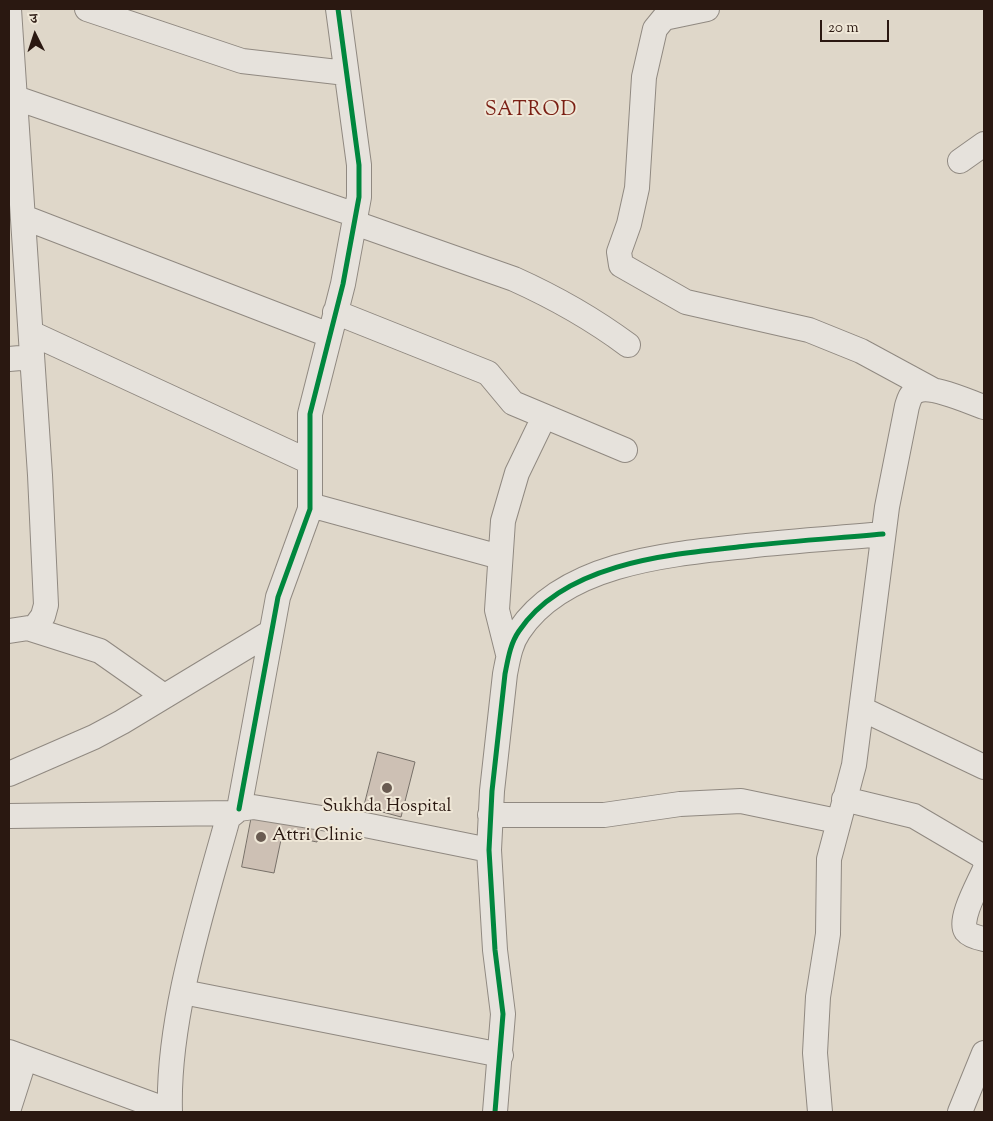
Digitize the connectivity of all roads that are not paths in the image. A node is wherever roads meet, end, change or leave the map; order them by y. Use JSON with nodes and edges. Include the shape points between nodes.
{"nodes":[{"id":1,"x":9,"y":9,"type":"edge"},
{"id":2,"x":87,"y":9,"type":"edge"},
{"id":3,"x":338,"y":9,"type":"edge"},
{"id":4,"x":707,"y":9,"type":"edge"},
{"id":5,"x":346,"y":73,"type":"junction"},
{"id":6,"x":16,"y":98,"type":"junction"},
{"id":7,"x":984,"y":144,"type":"edge"},
{"id":8,"x":960,"y":161,"type":"dead end"},
{"id":9,"x":23,"y":217,"type":"junction"},
{"id":10,"x":355,"y":219,"type":"junction"},
{"id":11,"x":18,"y":266,"type":"edge"},
{"id":12,"x":335,"y":312,"type":"junction"},
{"id":13,"x":31,"y":333,"type":"junction"},
{"id":14,"x":329,"y":335,"type":"junction"},
{"id":15,"x":628,"y":345,"type":"dead end"},
{"id":16,"x":32,"y":358,"type":"junction"},
{"id":17,"x":9,"y":359,"type":"edge"},
{"id":18,"x":933,"y":390,"type":"junction"},
{"id":19,"x":984,"y":407,"type":"edge"},
{"id":20,"x":544,"y":417,"type":"junction"},
{"id":21,"x":625,"y":450,"type":"dead end"},
{"id":22,"x":310,"y":462,"type":"junction"},
{"id":23,"x":310,"y":505,"type":"junction"},
{"id":24,"x":883,"y":534,"type":"junction"},
{"id":25,"x":500,"y":557,"type":"junction"},
{"id":26,"x":20,"y":630,"type":"edge"},
{"id":27,"x":271,"y":632,"type":"junction"},
{"id":28,"x":508,"y":654,"type":"junction"},
{"id":29,"x":164,"y":696,"type":"junction"},
{"id":30,"x":862,"y":709,"type":"junction"},
{"id":31,"x":984,"y":767,"type":"edge"},
{"id":32,"x":9,"y":774,"type":"edge"},
{"id":33,"x":844,"y":799,"type":"junction"},
{"id":34,"x":236,"y":811,"type":"junction"},
{"id":35,"x":490,"y":815,"type":"junction"},
{"id":36,"x":9,"y":816,"type":"edge"},
{"id":37,"x":838,"y":821,"type":"junction"},
{"id":38,"x":489,"y":850,"type":"junction"},
{"id":39,"x":984,"y":860,"type":"edge"},
{"id":40,"x":984,"y":871,"type":"edge"},
{"id":41,"x":984,"y":940,"type":"edge"},
{"id":42,"x":183,"y":992,"type":"junction"},
{"id":43,"x":984,"y":1053,"type":"edge"},
{"id":44,"x":17,"y":1055,"type":"edge"},
{"id":45,"x":501,"y":1055,"type":"junction"},
{"id":46,"x":9,"y":1108,"type":"edge"},
{"id":47,"x":170,"y":1112,"type":"edge"},
{"id":48,"x":495,"y":1112,"type":"edge"},
{"id":49,"x":820,"y":1112,"type":"edge"},
{"id":50,"x":960,"y":1112,"type":"edge"}],
"edges":[{"from":1,"to":6,"type":"street"},
{"from":2,"to":5,"type":"street","via":[[242,60]]},
{"from":3,"to":5,"type":"street"},
{"from":4,"to":18,"type":"street","via":[[664,18],[655,29],[644,78],[637,188],[629,224],[618,252],[622,265],[686,302],[809,330],[861,351]]},
{"from":5,"to":10,"type":"street","via":[[359,165],[360,197]]},
{"from":6,"to":9,"type":"street"},
{"from":6,"to":10,"type":"street"},
{"from":7,"to":8,"type":"street"},
{"from":9,"to":11,"type":"street"},
{"from":9,"to":14,"type":"street"},
{"from":10,"to":12,"type":"street"},
{"from":10,"to":15,"type":"street","via":[[537,289]]},
{"from":11,"to":13,"type":"street"},
{"from":12,"to":14,"type":"street"},
{"from":12,"to":20,"type":"street","via":[[488,372],[513,403]]},
{"from":13,"to":16,"type":"street"},
{"from":13,"to":22,"type":"street"},
{"from":14,"to":22,"type":"street","via":[[310,414]]},
{"from":16,"to":17,"type":"street"},
{"from":16,"to":26,"type":"street","via":[[46,605],[39,623]]},
{"from":18,"to":19,"type":"street"},
{"from":18,"to":24,"type":"street","via":[[916,391],[910,396]]},
{"from":20,"to":21,"type":"street"},
{"from":20,"to":25,"type":"street","via":[[512,488],[503,521]]},
{"from":22,"to":23,"type":"street"},
{"from":23,"to":25,"type":"street"},
{"from":23,"to":27,"type":"street","via":[[284,577]]},
{"from":24,"to":28,"type":"street","via":[[708,550],[612,569],[547,601],[519,630]]},
{"from":24,"to":30,"type":"street"},
{"from":25,"to":28,"type":"street","via":[[497,610]]},
{"from":26,"to":29,"type":"street","via":[[100,651]]},
{"from":27,"to":29,"type":"street"},
{"from":27,"to":34,"type":"street"},
{"from":28,"to":35,"type":"street"},
{"from":29,"to":32,"type":"street","via":[[94,737]]},
{"from":30,"to":31,"type":"street"},
{"from":30,"to":33,"type":"street","via":[[854,765]]},
{"from":33,"to":37,"type":"street"},
{"from":33,"to":39,"type":"street","via":[[914,816]]},
{"from":34,"to":36,"type":"street"},
{"from":34,"to":38,"type":"street","via":[[253,806],[302,813]]},
{"from":34,"to":42,"type":"street","via":[[228,818]]},
{"from":35,"to":37,"type":"street","via":[[604,815],[680,804],[741,801]]},
{"from":35,"to":38,"type":"street"},
{"from":37,"to":49,"type":"street","via":[[829,859],[828,934],[818,997],[815,1053]]},
{"from":38,"to":45,"type":"street","via":[[495,950],[504,1014]]},
{"from":40,"to":41,"type":"street","via":[[963,925],[969,934]]},
{"from":42,"to":45,"type":"street"},
{"from":42,"to":47,"type":"street","via":[[170,1076]]},
{"from":43,"to":50,"type":"street"},
{"from":44,"to":46,"type":"street"},
{"from":44,"to":47,"type":"street"},
{"from":45,"to":48,"type":"street"}]}
